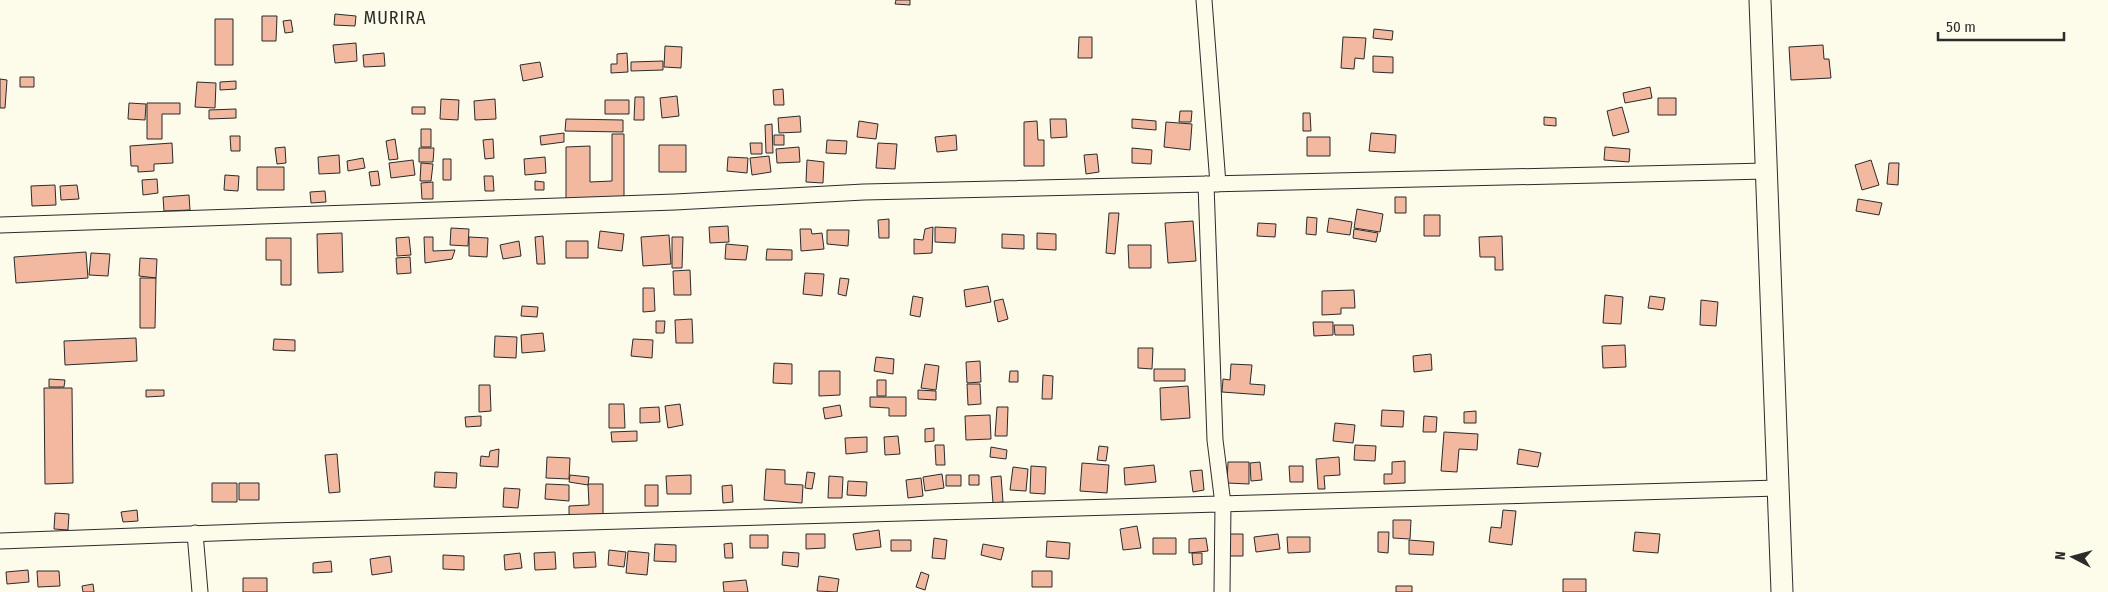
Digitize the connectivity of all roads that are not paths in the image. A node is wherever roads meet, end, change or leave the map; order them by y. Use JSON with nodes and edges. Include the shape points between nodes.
{"nodes":[{"id":1,"x":1204,"y":0,"type":"edge"},
{"id":2,"x":1760,"y":0,"type":"edge"},
{"id":3,"x":1766,"y":171,"type":"junction"},
{"id":4,"x":1212,"y":184,"type":"junction"},
{"id":5,"x":0,"y":225,"type":"edge"},
{"id":6,"x":1778,"y":488,"type":"junction"},
{"id":7,"x":1223,"y":504,"type":"junction"},
{"id":8,"x":196,"y":533,"type":"junction"},
{"id":9,"x":0,"y":541,"type":"edge"},
{"id":10,"x":200,"y":592,"type":"edge"},
{"id":11,"x":1222,"y":592,"type":"edge"},
{"id":12,"x":1782,"y":592,"type":"edge"}],
"edges":[{"from":1,"to":4,"type":"street"},
{"from":2,"to":3,"type":"main road"},
{"from":3,"to":4,"type":"street"},
{"from":3,"to":6,"type":"main road"},
{"from":4,"to":5,"type":"street","via":[[864,192],[665,203]]},
{"from":4,"to":7,"type":"street","via":[[1215,440]]},
{"from":6,"to":7,"type":"street"},
{"from":6,"to":12,"type":"main road"},
{"from":7,"to":8,"type":"street"},
{"from":7,"to":11,"type":"street"},
{"from":8,"to":9,"type":"street"},
{"from":8,"to":10,"type":"street"}]}
